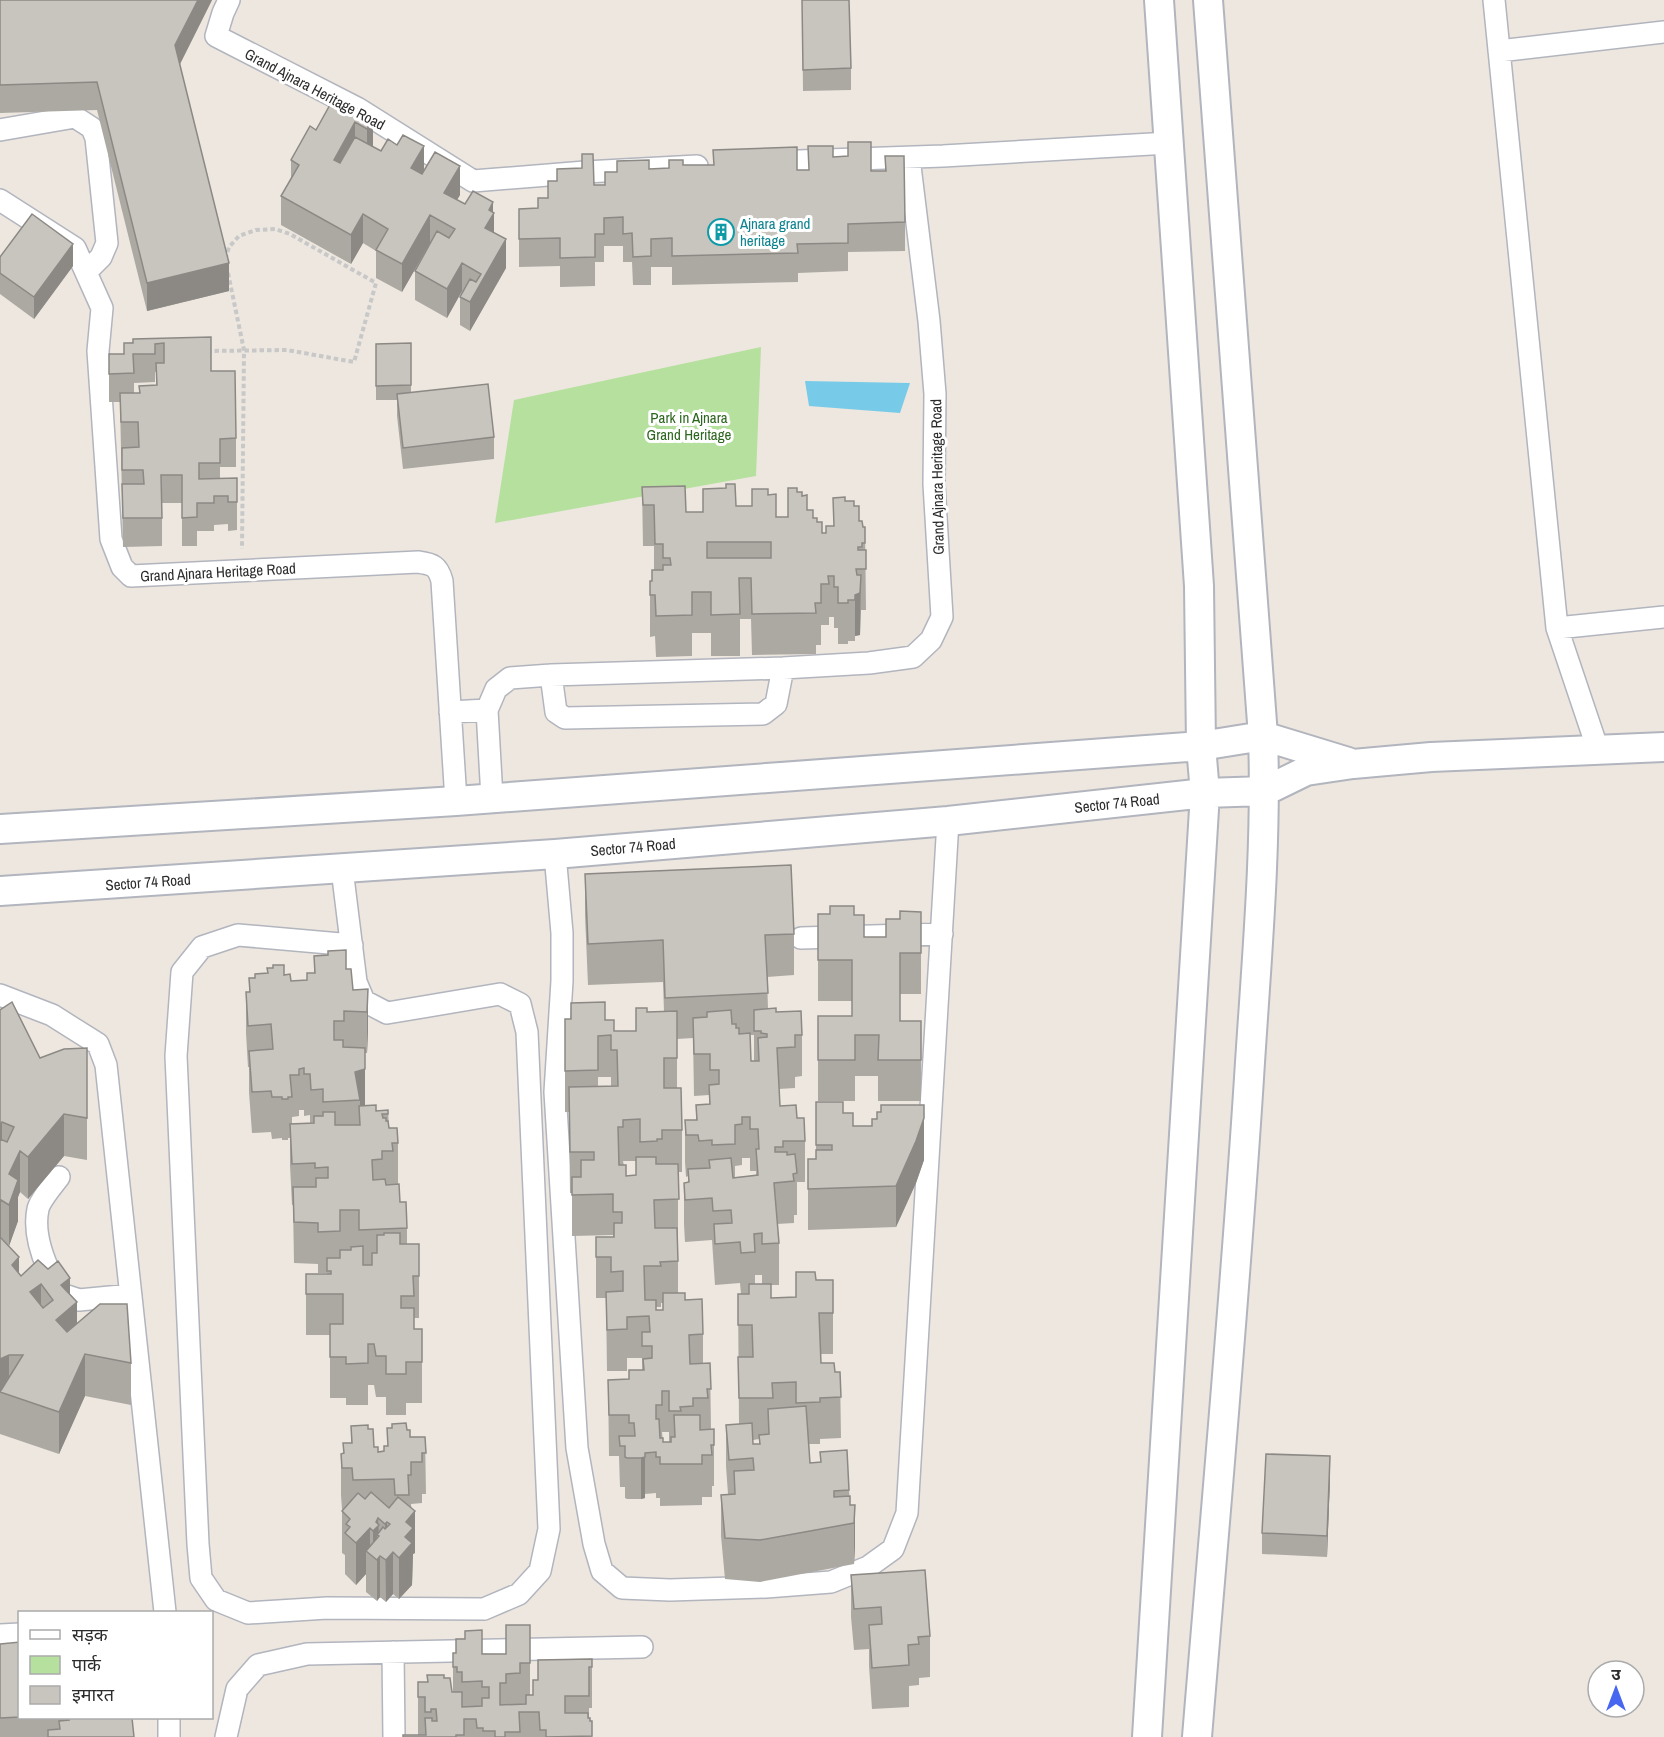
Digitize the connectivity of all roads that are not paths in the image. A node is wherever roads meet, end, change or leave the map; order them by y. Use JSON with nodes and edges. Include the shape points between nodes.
{"nodes":[{"id":1,"x":229,"y":0,"type":"edge"},
{"id":2,"x":1159,"y":0,"type":"edge"},
{"id":3,"x":1208,"y":0,"type":"edge"},
{"id":4,"x":1494,"y":0,"type":"edge"},
{"id":5,"x":1664,"y":32,"type":"edge"},
{"id":6,"x":1499,"y":51,"type":"junction"},
{"id":7,"x":0,"y":130,"type":"edge"},
{"id":8,"x":1169,"y":143,"type":"junction"},
{"id":9,"x":909,"y":158,"type":"junction"},
{"id":10,"x":745,"y":164,"type":"edge"},
{"id":11,"x":722,"y":165,"type":"edge"},
{"id":12,"x":0,"y":200,"type":"edge"},
{"id":13,"x":86,"y":272,"type":"junction"},
{"id":14,"x":1664,"y":617,"type":"edge"},
{"id":15,"x":1557,"y":628,"type":"junction"},
{"id":16,"x":783,"y":668,"type":"junction"},
{"id":17,"x":551,"y":675,"type":"junction"},
{"id":18,"x":487,"y":710,"type":"junction"},
{"id":19,"x":450,"y":712,"type":"junction"},
{"id":20,"x":1263,"y":736,"type":"junction"},
{"id":21,"x":1202,"y":746,"type":"junction"},
{"id":22,"x":1664,"y":747,"type":"edge"},
{"id":23,"x":1598,"y":750,"type":"junction"},
{"id":24,"x":1353,"y":764,"type":"junction"},
{"id":25,"x":1265,"y":792,"type":"junction"},
{"id":26,"x":1205,"y":793,"type":"junction"},
{"id":27,"x":492,"y":798,"type":"junction"},
{"id":28,"x":456,"y":801,"type":"junction"},
{"id":29,"x":948,"y":821,"type":"junction"},
{"id":30,"x":0,"y":829,"type":"edge"},
{"id":31,"x":555,"y":854,"type":"junction"},
{"id":32,"x":342,"y":870,"type":"junction"},
{"id":33,"x":0,"y":891,"type":"edge"},
{"id":34,"x":942,"y":934,"type":"junction"},
{"id":35,"x":801,"y":938,"type":"dead end"},
{"id":36,"x":352,"y":945,"type":"junction"},
{"id":37,"x":0,"y":995,"type":"edge"},
{"id":38,"x":59,"y":1177,"type":"dead end"},
{"id":39,"x":131,"y":1295,"type":"junction"},
{"id":40,"x":165,"y":1611,"type":"edge"},
{"id":41,"x":18,"y":1634,"type":"edge"},
{"id":42,"x":0,"y":1635,"type":"edge"},
{"id":43,"x":642,"y":1647,"type":"dead end"},
{"id":44,"x":393,"y":1652,"type":"junction"},
{"id":45,"x":169,"y":1719,"type":"edge"},
{"id":46,"x":169,"y":1737,"type":"edge"},
{"id":47,"x":226,"y":1737,"type":"edge"},
{"id":48,"x":394,"y":1737,"type":"edge"},
{"id":49,"x":1147,"y":1737,"type":"edge"},
{"id":50,"x":1197,"y":1737,"type":"edge"}],
"edges":[{"from":1,"to":11,"type":"street","name":"Grand Ajnara Heritage Road","via":[[216,36],[357,108],[473,181]]},
{"from":2,"to":8,"type":"street"},
{"from":3,"to":20,"type":"street"},
{"from":4,"to":6,"type":"street"},
{"from":5,"to":6,"type":"street"},
{"from":6,"to":15,"type":"street"},
{"from":7,"to":13,"type":"street","via":[[75,117],[92,128],[107,243],[101,257]]},
{"from":8,"to":9,"type":"street"},
{"from":8,"to":21,"type":"street","via":[[1198,586]]},
{"from":9,"to":10,"type":"street"},
{"from":9,"to":16,"type":"street","name":"Grand Ajnara Heritage Road","via":[[935,394],[934,484],[942,617],[932,640],[913,657]]},
{"from":12,"to":13,"type":"street","name":"Grand Ajnara Heritage Road","via":[[75,248]]},
{"from":13,"to":19,"type":"street","name":"Grand Ajnara Heritage Road","via":[[102,308],[98,351],[111,539],[122,567],[131,576],[429,563],[442,581]]},
{"from":14,"to":15,"type":"street"},
{"from":15,"to":23,"type":"street"},
{"from":16,"to":17,"type":"street","name":"Grand Ajnara Heritage Road"},
{"from":16,"to":17,"type":"street","via":[[776,704],[763,714],[565,718],[556,712]]},
{"from":17,"to":18,"type":"street","name":"Grand Ajnara Heritage Road","via":[[510,678],[496,689]]},
{"from":18,"to":19,"type":"street"},
{"from":18,"to":27,"type":"street"},
{"from":19,"to":28,"type":"street","name":"Grand Ajnara Heritage Road"},
{"from":20,"to":21,"type":"street"},
{"from":20,"to":24,"type":"street"},
{"from":20,"to":25,"type":"street"},
{"from":21,"to":26,"type":"street"},
{"from":21,"to":27,"type":"street"},
{"from":22,"to":23,"type":"street"},
{"from":23,"to":24,"type":"street"},
{"from":24,"to":25,"type":"street","via":[[1306,771]]},
{"from":25,"to":26,"type":"street","name":"Sector 74 Road"},
{"from":25,"to":50,"type":"street","via":[[1241,1214]]},
{"from":26,"to":29,"type":"street","name":"Sector 74 Road"},
{"from":26,"to":49,"type":"street"},
{"from":27,"to":28,"type":"street"},
{"from":28,"to":30,"type":"street"},
{"from":29,"to":31,"type":"street","name":"Sector 74 Road"},
{"from":29,"to":34,"type":"street"},
{"from":31,"to":32,"type":"street","name":"Sector 74 Road"},
{"from":31,"to":34,"type":"street","via":[[562,981],[555,1092],[577,1448],[602,1571],[622,1588],[681,1590],[831,1582],[868,1567],[893,1549],[907,1513]]},
{"from":32,"to":33,"type":"street","name":"Sector 74 Road"},
{"from":32,"to":36,"type":"street"},
{"from":34,"to":35,"type":"street"},
{"from":36,"to":36,"type":"street","via":[[356,982],[364,1001],[387,1013],[500,994],[520,1004],[527,1032],[549,1529],[540,1571],[519,1594],[484,1609],[327,1608],[248,1613],[216,1600],[201,1578],[176,1056],[182,972],[202,948],[237,935]]},
{"from":37,"to":39,"type":"street","via":[[52,1015],[98,1044],[106,1065]]},
{"from":38,"to":39,"type":"street","via":[[38,1206],[37,1227],[48,1269],[61,1294],[79,1300]]},
{"from":39,"to":40,"type":"street"},
{"from":41,"to":42,"type":"street"},
{"from":43,"to":44,"type":"street"},
{"from":44,"to":47,"type":"street","via":[[307,1654],[258,1665],[237,1689]]},
{"from":44,"to":48,"type":"street"},
{"from":45,"to":46,"type":"street"}]}
